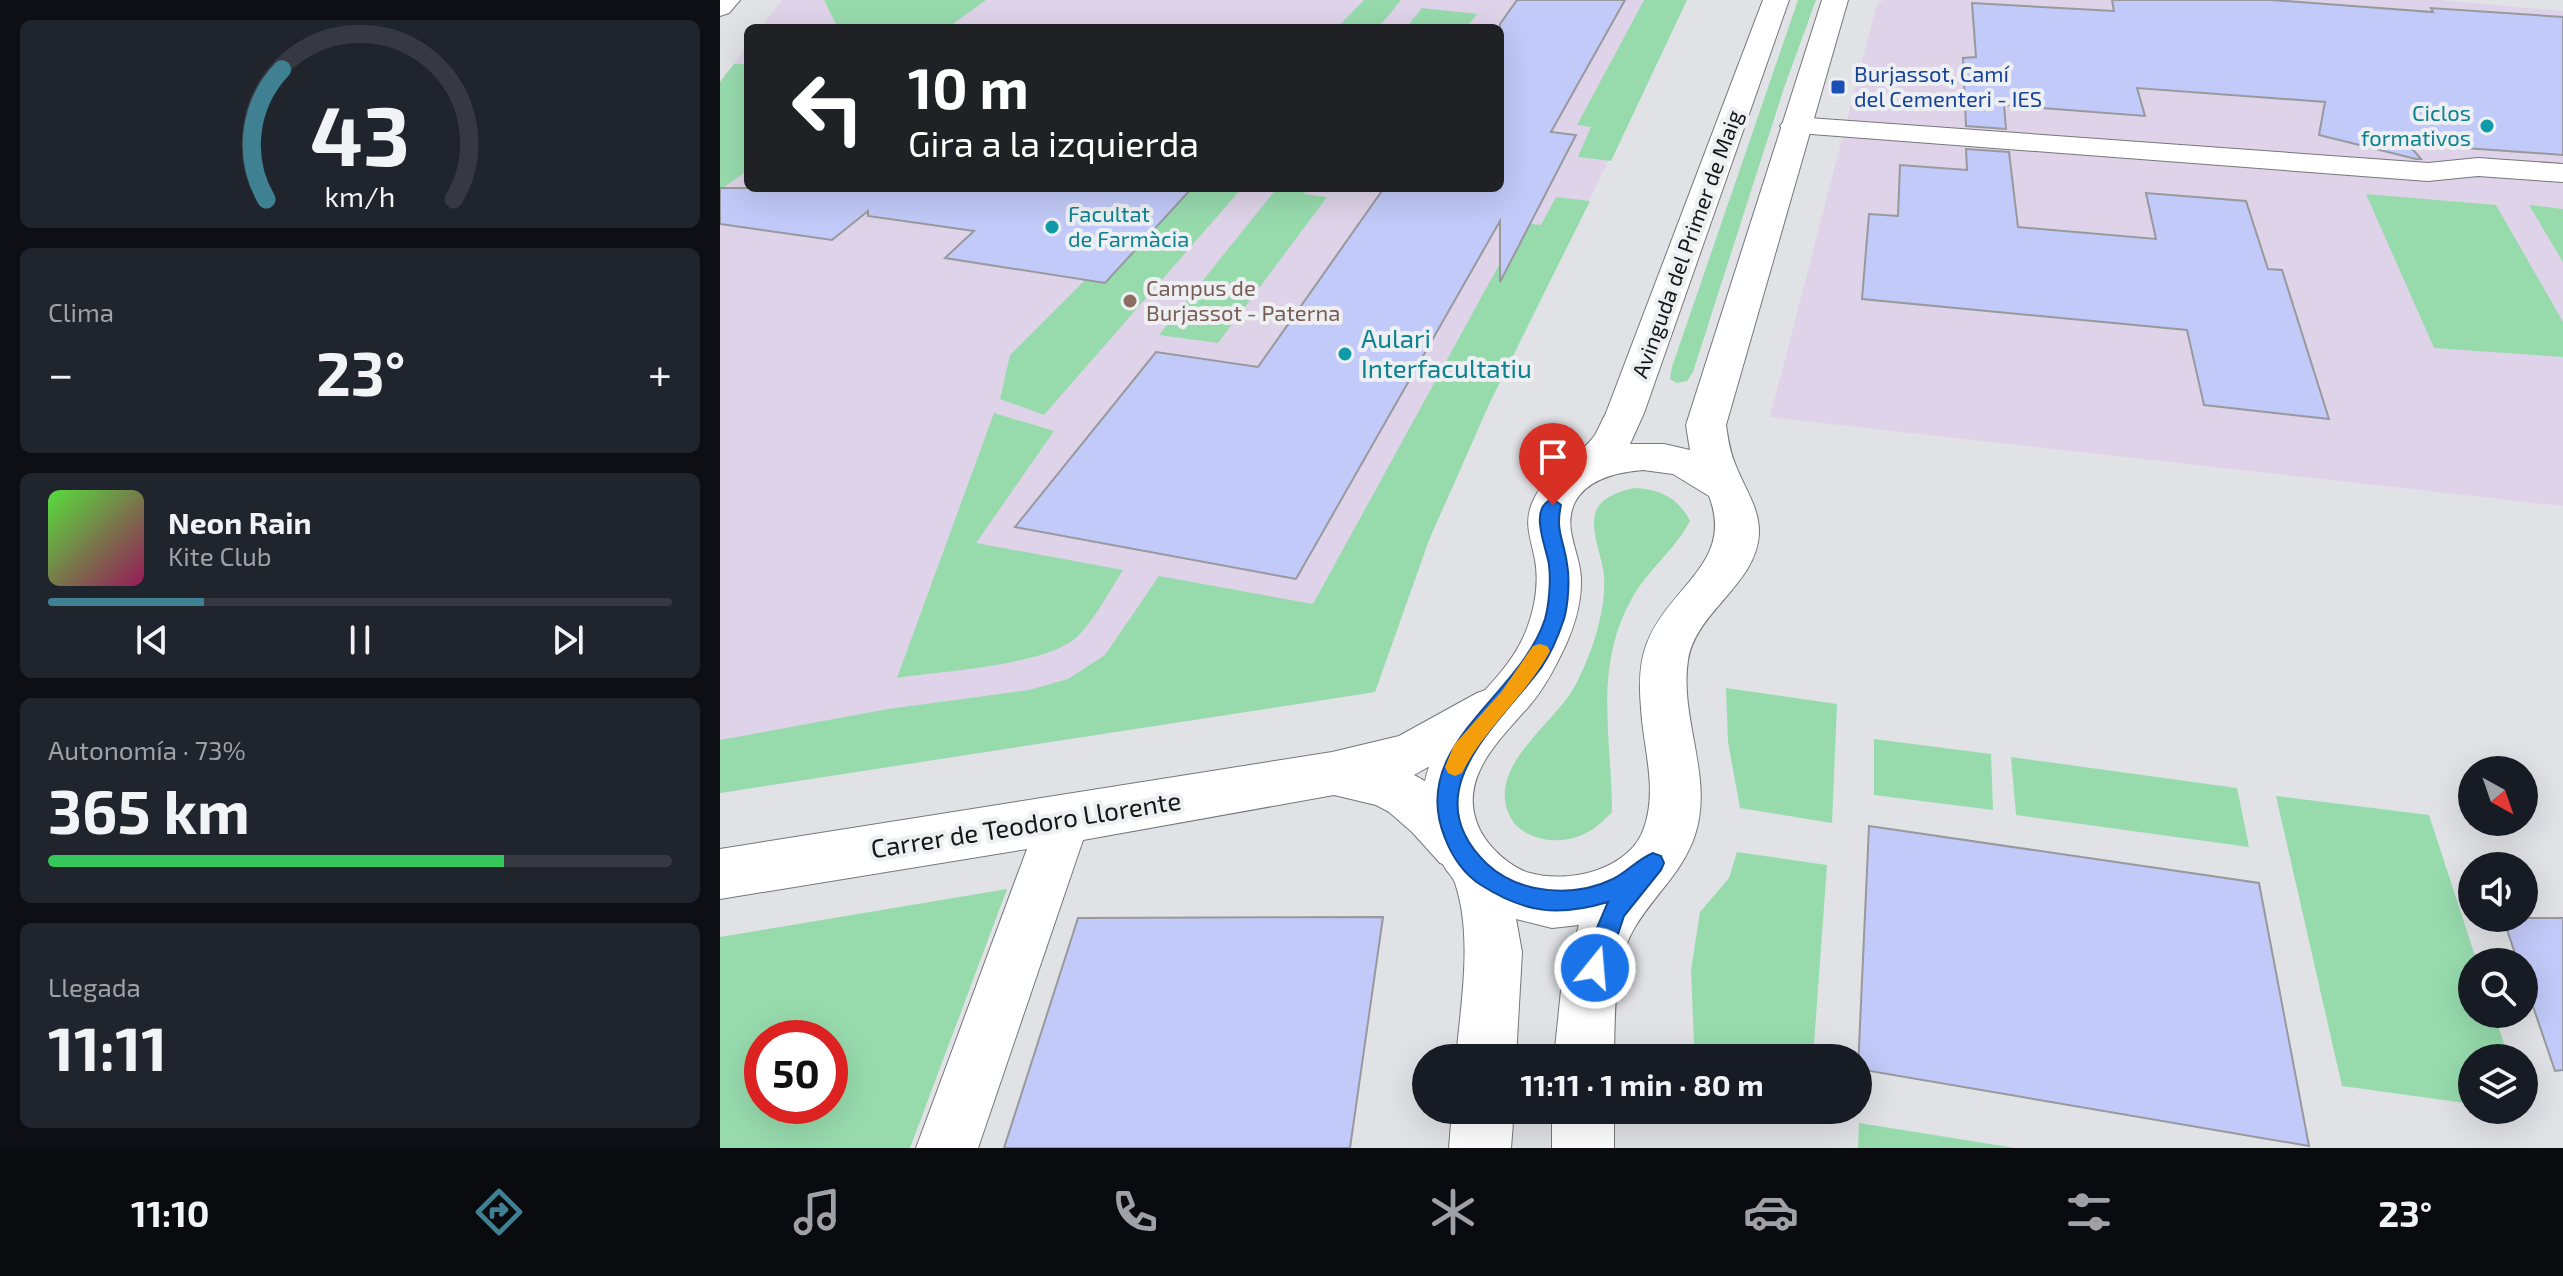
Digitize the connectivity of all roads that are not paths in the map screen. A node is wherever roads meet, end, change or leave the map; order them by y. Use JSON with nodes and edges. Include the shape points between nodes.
{"nodes":[{"id":1,"x":727,"y":0,"type":"edge"},
{"id":2,"x":1776,"y":0,"type":"edge"},
{"id":3,"x":1835,"y":0,"type":"edge"},
{"id":4,"x":720,"y":8,"type":"edge"},
{"id":5,"x":1795,"y":126,"type":"junction"},
{"id":6,"x":2563,"y":173,"type":"edge"},
{"id":7,"x":1578,"y":475,"type":"junction"},
{"id":8,"x":1727,"y":489,"type":"junction"},
{"id":9,"x":1509,"y":697,"type":"junction"},
{"id":10,"x":1332,"y":774,"type":"junction"},
{"id":11,"x":1064,"y":820,"type":"junction"},
{"id":12,"x":1470,"y":859,"type":"junction"},
{"id":13,"x":1653,"y":863,"type":"junction"},
{"id":14,"x":720,"y":874,"type":"edge"},
{"id":15,"x":1487,"y":1044,"type":"edge"},
{"id":16,"x":1584,"y":1044,"type":"edge"},
{"id":17,"x":1482,"y":1124,"type":"edge"},
{"id":18,"x":1583,"y":1124,"type":"edge"},
{"id":19,"x":947,"y":1148,"type":"edge"},
{"id":20,"x":1480,"y":1148,"type":"edge"},
{"id":21,"x":1583,"y":1148,"type":"edge"}],
"edges":[{"from":1,"to":4,"type":"main road"},
{"from":2,"to":7,"type":"main road","name":"Avinguda del Primer de Maig","via":[[1625,413],[1611,442]]},
{"from":3,"to":5,"type":"main road"},
{"from":5,"to":6,"type":"main road","via":[[2428,172],[2478,167]]},
{"from":5,"to":8,"type":"main road","via":[[1706,425]]},
{"from":7,"to":8,"type":"main road","via":[[1631,456],[1661,457],[1708,474]]},
{"from":7,"to":9,"type":"main road","name":"Avinguda del Primer de Maig","via":[[1563,488],[1548,524],[1559,566],[1555,617],[1536,660]]},
{"from":8,"to":13,"type":"main road","via":[[1738,516],[1737,544],[1675,629],[1665,657],[1661,699],[1678,799],[1671,835]]},
{"from":9,"to":10,"type":"main road","name":"Carrer de Teodoro Llorente","via":[[1410,755]]},
{"from":9,"to":12,"type":"main road","via":[[1461,751],[1449,784],[1447,817]]},
{"from":10,"to":11,"type":"main road","name":"Carrer de Teodoro Llorente"},
{"from":10,"to":12,"type":"main road","name":"Carrer de Teodoro Llorente","via":[[1407,794]]},
{"from":11,"to":14,"type":"main road","name":"Carrer de Teodoro Llorente"},
{"from":11,"to":19,"type":"main road"},
{"from":12,"to":13,"type":"main road","name":"Carrer de Teodoro Llorente","via":[[1514,893],[1553,902],[1620,888]]},
{"from":12,"to":15,"type":"main road","via":[[1494,952]]},
{"from":13,"to":16,"type":"main road","via":[[1615,910],[1596,958]]},
{"from":17,"to":20,"type":"main road"},
{"from":18,"to":21,"type":"main road"}]}
